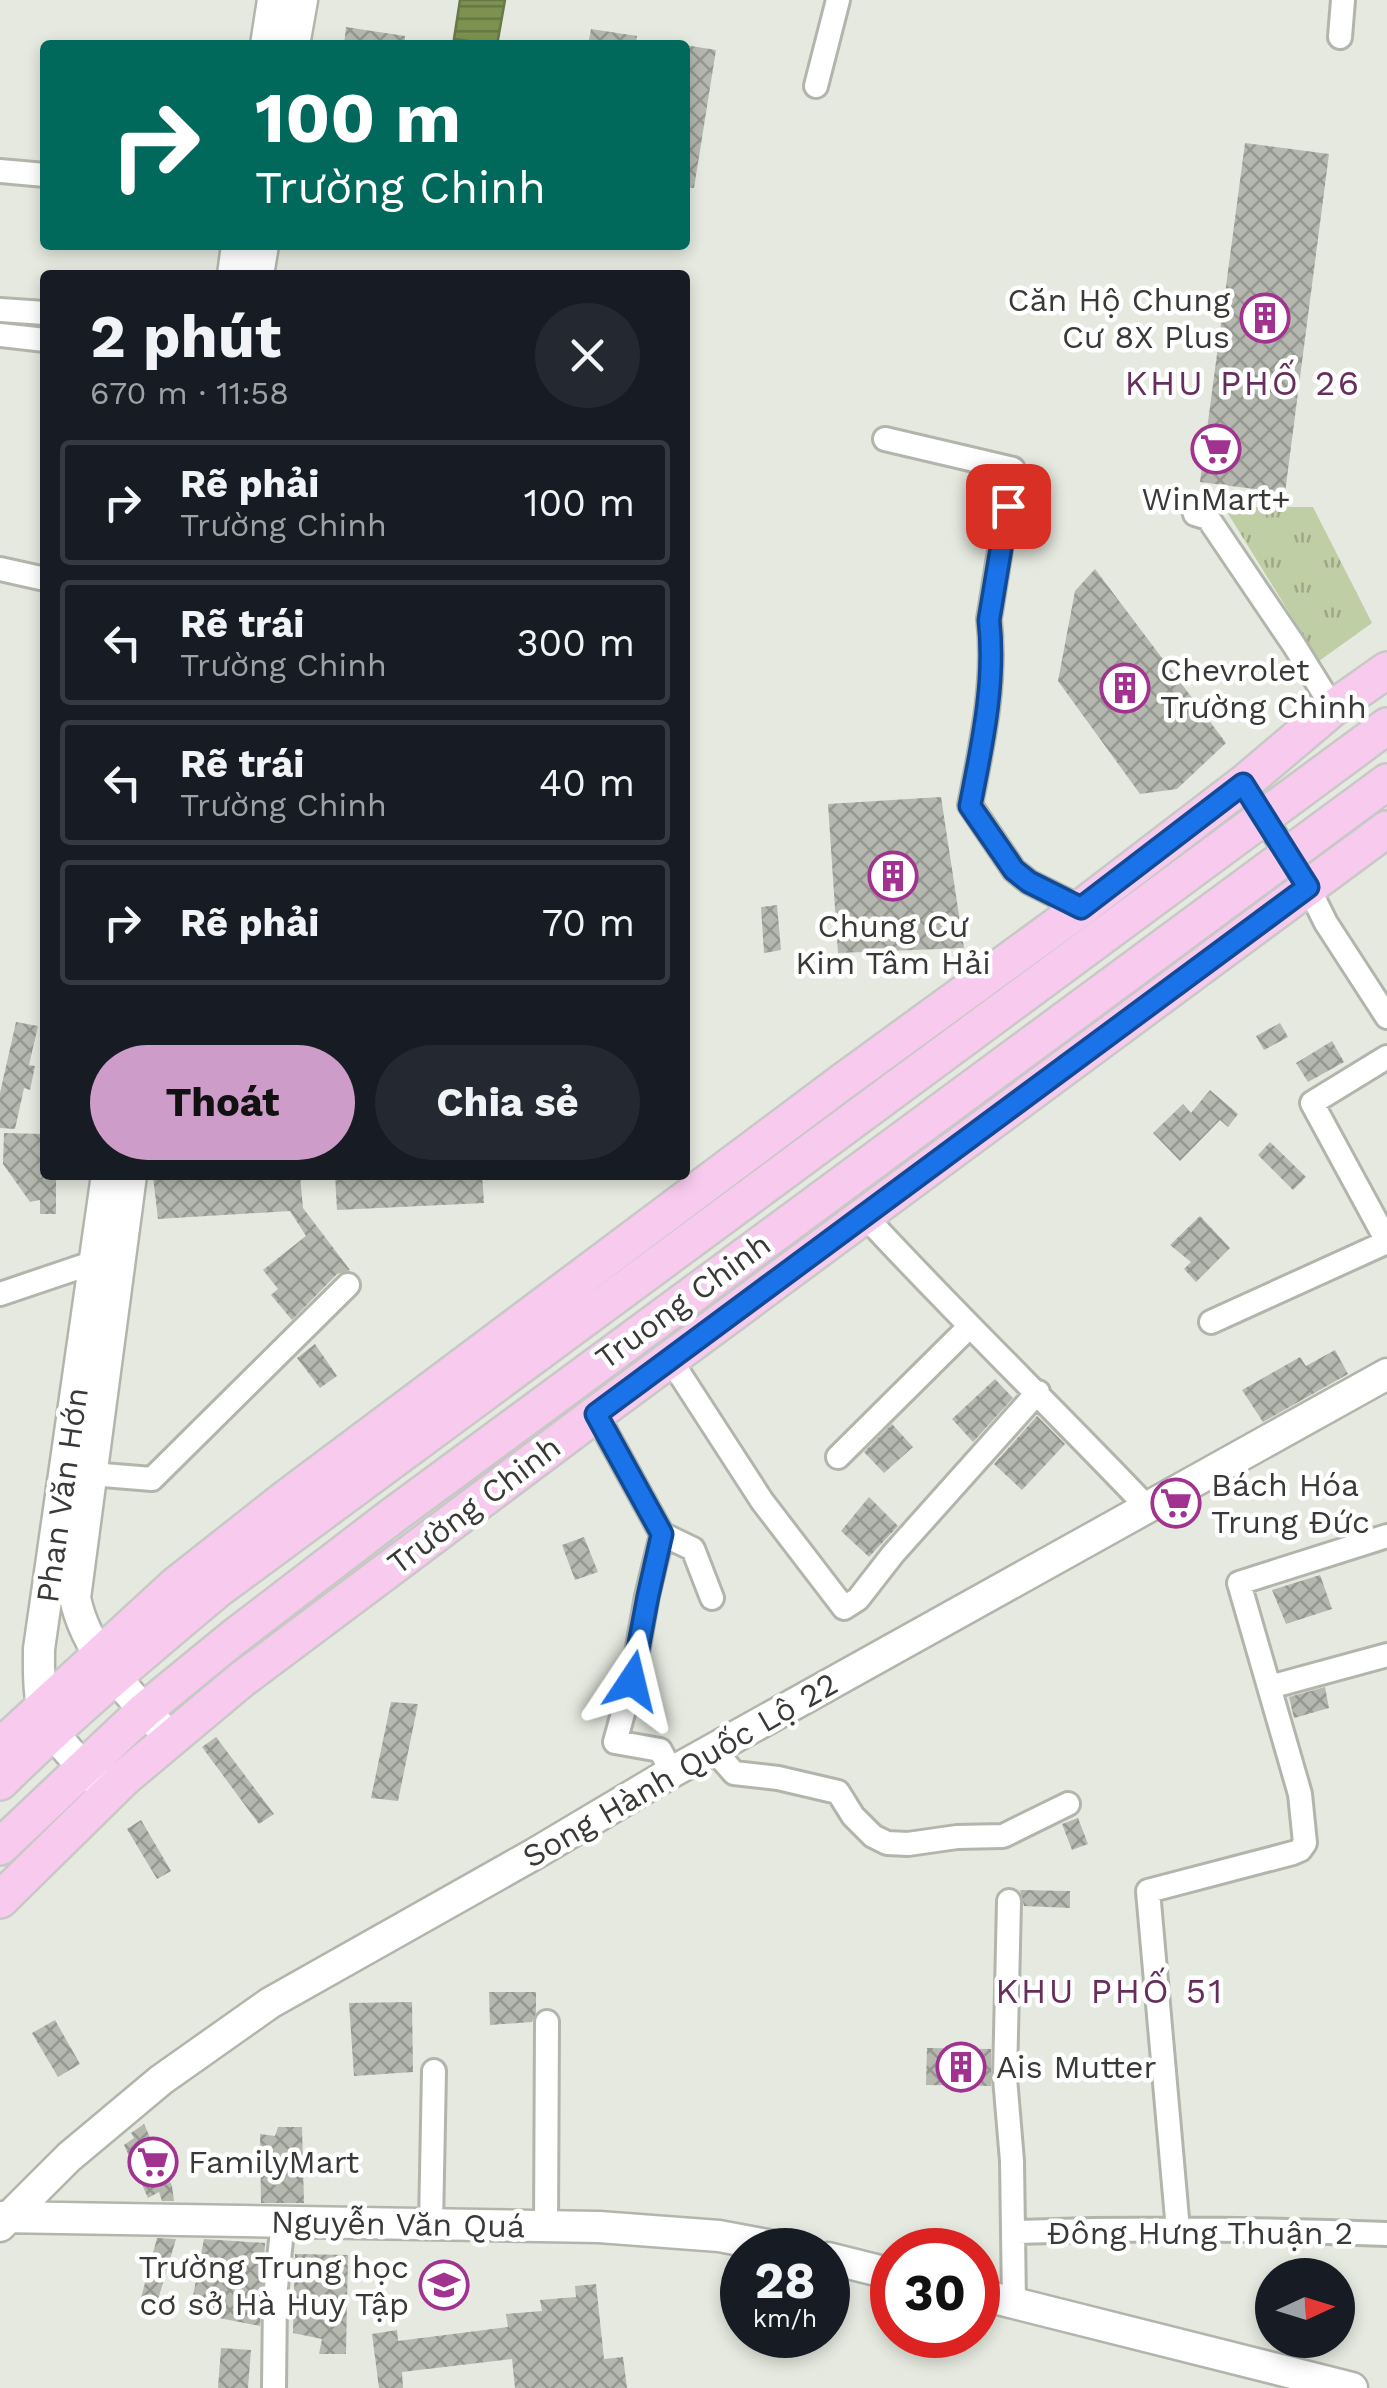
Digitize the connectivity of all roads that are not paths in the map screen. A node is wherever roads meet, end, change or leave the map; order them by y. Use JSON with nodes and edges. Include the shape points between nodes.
{"nodes":[{"id":1,"x":273,"y":0,"type":"edge"},
{"id":2,"x":302,"y":0,"type":"edge"},
{"id":3,"x":838,"y":0,"type":"edge"},
{"id":4,"x":1343,"y":0,"type":"edge"},
{"id":5,"x":1340,"y":38,"type":"dead end"},
{"id":6,"x":267,"y":40,"type":"edge"},
{"id":7,"x":295,"y":40,"type":"edge"},
{"id":8,"x":816,"y":86,"type":"dead end"},
{"id":9,"x":0,"y":171,"type":"edge"},
{"id":10,"x":40,"y":175,"type":"edge"},
{"id":11,"x":0,"y":310,"type":"edge"},
{"id":12,"x":40,"y":314,"type":"edge"},
{"id":13,"x":0,"y":336,"type":"edge"},
{"id":14,"x":40,"y":340,"type":"edge"},
{"id":15,"x":885,"y":439,"type":"dead end"},
{"id":16,"x":1195,"y":514,"type":"dead end"},
{"id":17,"x":0,"y":569,"type":"edge"},
{"id":18,"x":40,"y":578,"type":"edge"},
{"id":19,"x":1387,"y":670,"type":"edge"},
{"id":20,"x":1333,"y":708,"type":"junction"},
{"id":21,"x":1387,"y":726,"type":"edge"},
{"id":22,"x":1387,"y":782,"type":"edge"},
{"id":23,"x":1243,"y":784,"type":"junction"},
{"id":24,"x":1264,"y":816,"type":"junction"},
{"id":25,"x":1387,"y":829,"type":"edge"},
{"id":26,"x":1289,"y":854,"type":"junction"},
{"id":27,"x":1308,"y":887,"type":"junction"},
{"id":28,"x":1081,"y":908,"type":"junction"},
{"id":29,"x":1387,"y":1016,"type":"edge"},
{"id":30,"x":1387,"y":1057,"type":"edge"},
{"id":31,"x":106,"y":1180,"type":"edge"},
{"id":32,"x":130,"y":1180,"type":"edge"},
{"id":33,"x":864,"y":1215,"type":"junction"},
{"id":34,"x":1387,"y":1242,"type":"edge"},
{"id":35,"x":95,"y":1262,"type":"junction"},
{"id":36,"x":348,"y":1285,"type":"dead end"},
{"id":37,"x":0,"y":1294,"type":"edge"},
{"id":38,"x":1212,"y":1322,"type":"dead end"},
{"id":39,"x":970,"y":1326,"type":"junction"},
{"id":40,"x":670,"y":1359,"type":"junction"},
{"id":41,"x":1387,"y":1374,"type":"edge"},
{"id":42,"x":1038,"y":1392,"type":"junction"},
{"id":43,"x":596,"y":1414,"type":"junction"},
{"id":44,"x":838,"y":1457,"type":"dead end"},
{"id":45,"x":91,"y":1474,"type":"junction"},
{"id":46,"x":1147,"y":1507,"type":"junction"},
{"id":47,"x":662,"y":1534,"type":"junction"},
{"id":48,"x":1387,"y":1536,"type":"edge"},
{"id":49,"x":712,"y":1598,"type":"dead end"},
{"id":50,"x":1387,"y":1656,"type":"edge"},
{"id":51,"x":107,"y":1666,"type":"junction"},
{"id":52,"x":1270,"y":1687,"type":"junction"},
{"id":53,"x":145,"y":1710,"type":"junction"},
{"id":54,"x":47,"y":1720,"type":"junction"},
{"id":55,"x":170,"y":1738,"type":"junction"},
{"id":56,"x":0,"y":1747,"type":"edge"},
{"id":57,"x":713,"y":1748,"type":"junction"},
{"id":58,"x":83,"y":1766,"type":"junction"},
{"id":59,"x":672,"y":1772,"type":"junction"},
{"id":60,"x":0,"y":1782,"type":"edge"},
{"id":61,"x":108,"y":1793,"type":"junction"},
{"id":62,"x":1068,"y":1804,"type":"dead end"},
{"id":63,"x":0,"y":1846,"type":"edge"},
{"id":64,"x":0,"y":1900,"type":"edge"},
{"id":65,"x":1008,"y":1901,"type":"dead end"},
{"id":66,"x":547,"y":2022,"type":"dead end"},
{"id":67,"x":434,"y":2071,"type":"dead end"},
{"id":68,"x":3,"y":2220,"type":"edge"},
{"id":69,"x":284,"y":2221,"type":"junction"},
{"id":70,"x":431,"y":2224,"type":"junction"},
{"id":71,"x":546,"y":2226,"type":"junction"},
{"id":72,"x":1178,"y":2230,"type":"junction"},
{"id":73,"x":1014,"y":2232,"type":"junction"},
{"id":74,"x":1387,"y":2234,"type":"edge"},
{"id":75,"x":720,"y":2236,"type":"edge"},
{"id":76,"x":1000,"y":2300,"type":"edge"},
{"id":77,"x":1014,"y":2303,"type":"junction"},
{"id":78,"x":274,"y":2388,"type":"edge"},
{"id":79,"x":1352,"y":2388,"type":"edge"}],
"edges":[{"from":1,"to":6,"type":"main road"},
{"from":2,"to":7,"type":"main road"},
{"from":3,"to":8,"type":"street"},
{"from":4,"to":5,"type":"street"},
{"from":9,"to":10,"type":"street"},
{"from":11,"to":12,"type":"street"},
{"from":13,"to":14,"type":"street"},
{"from":15,"to":28,"type":"street","via":[[1013,468],[989,620],[987,723],[970,806],[1014,870]]},
{"from":16,"to":20,"type":"street","via":[[1208,518]]},
{"from":17,"to":18,"type":"street"},
{"from":19,"to":20,"type":"main road"},
{"from":20,"to":23,"type":"main road"},
{"from":21,"to":24,"type":"main road","name":"Truong Chinh"},
{"from":22,"to":26,"type":"main road","name":"Truong Chinh"},
{"from":23,"to":24,"type":"street"},
{"from":23,"to":28,"type":"main road"},
{"from":24,"to":26,"type":"street"},
{"from":24,"to":51,"type":"main road","name":"Truong Chinh"},
{"from":25,"to":27,"type":"main road","name":"Trường Chinh"},
{"from":26,"to":27,"type":"street"},
{"from":26,"to":53,"type":"main road","name":"Truong Chinh","via":[[386,1520]]},
{"from":27,"to":29,"type":"street"},
{"from":27,"to":33,"type":"main road","name":"Trường Chinh"},
{"from":28,"to":51,"type":"main road","via":[[301,1487],[176,1585]]},
{"from":30,"to":34,"type":"street","via":[[1312,1103]]},
{"from":31,"to":35,"type":"main road","name":"Phan Văn Hớn"},
{"from":32,"to":45,"type":"main road","name":"Phan Văn Hớn"},
{"from":33,"to":39,"type":"street"},
{"from":33,"to":40,"type":"main road","name":"Trường Chinh"},
{"from":34,"to":38,"type":"street"},
{"from":35,"to":37,"type":"street"},
{"from":35,"to":54,"type":"main road","name":"Phan Văn Hớn","via":[[39,1649]]},
{"from":36,"to":45,"type":"street","via":[[152,1479]]},
{"from":39,"to":42,"type":"street"},
{"from":39,"to":44,"type":"street"},
{"from":40,"to":42,"type":"street","via":[[762,1500],[844,1608],[858,1600]]},
{"from":40,"to":43,"type":"main road","name":"Trường Chinh"},
{"from":41,"to":46,"type":"main road","name":"Song Hành Quốc Lộ 22"},
{"from":42,"to":46,"type":"street"},
{"from":43,"to":47,"type":"street"},
{"from":43,"to":55,"type":"main road","name":"Trường Chinh"},
{"from":45,"to":51,"type":"main road","name":"Phan Văn Hớn","via":[[75,1598]]},
{"from":46,"to":57,"type":"main road","name":"Song Hành Quốc Lộ 22"},
{"from":47,"to":49,"type":"street","via":[[693,1549]]},
{"from":47,"to":59,"type":"street","via":[[614,1742],[660,1750]]},
{"from":48,"to":52,"type":"street","via":[[1238,1582]]},
{"from":50,"to":52,"type":"street"},
{"from":51,"to":53,"type":"main road","name":"Phan Văn Hớn"},
{"from":51,"to":54,"type":"main road"},
{"from":52,"to":72,"type":"street","via":[[1300,1794],[1305,1844],[1293,1853],[1148,1891]]},
{"from":53,"to":55,"type":"main road","name":"Phan Văn Hớn"},
{"from":53,"to":58,"type":"main road","name":"Truong Chinh"},
{"from":54,"to":56,"type":"main road"},
{"from":54,"to":58,"type":"main road"},
{"from":54,"to":60,"type":"main road"},
{"from":55,"to":61,"type":"main road","name":"Trường Chinh"},
{"from":57,"to":59,"type":"main road","name":"Song Hành Quốc Lộ 22"},
{"from":57,"to":62,"type":"street","via":[[734,1772],[838,1792],[853,1816],[887,1843],[1003,1836]]},
{"from":58,"to":61,"type":"main road"},
{"from":58,"to":63,"type":"main road","name":"Truong Chinh"},
{"from":59,"to":68,"type":"main road","name":"Song Hành Quốc Lộ 22","via":[[270,2003],[161,2080]]},
{"from":61,"to":64,"type":"main road","name":"Trường Chinh"},
{"from":65,"to":73,"type":"street","via":[[1005,2078]]},
{"from":66,"to":71,"type":"street"},
{"from":67,"to":70,"type":"street"},
{"from":68,"to":69,"type":"main road","name":"Nguyễn Văn Quá"},
{"from":69,"to":70,"type":"main road","name":"Nguyễn Văn Quá"},
{"from":69,"to":78,"type":"street"},
{"from":70,"to":71,"type":"main road","name":"Nguyễn Văn Quá"},
{"from":71,"to":75,"type":"main road","name":"Nguyễn Văn Quá"},
{"from":72,"to":73,"type":"street","name":"Đông Hưng Thuận 2"},
{"from":72,"to":74,"type":"street","name":"Đông Hưng Thuận 2"},
{"from":73,"to":77,"type":"street"},
{"from":76,"to":77,"type":"main road"},
{"from":77,"to":79,"type":"main road"}]}
